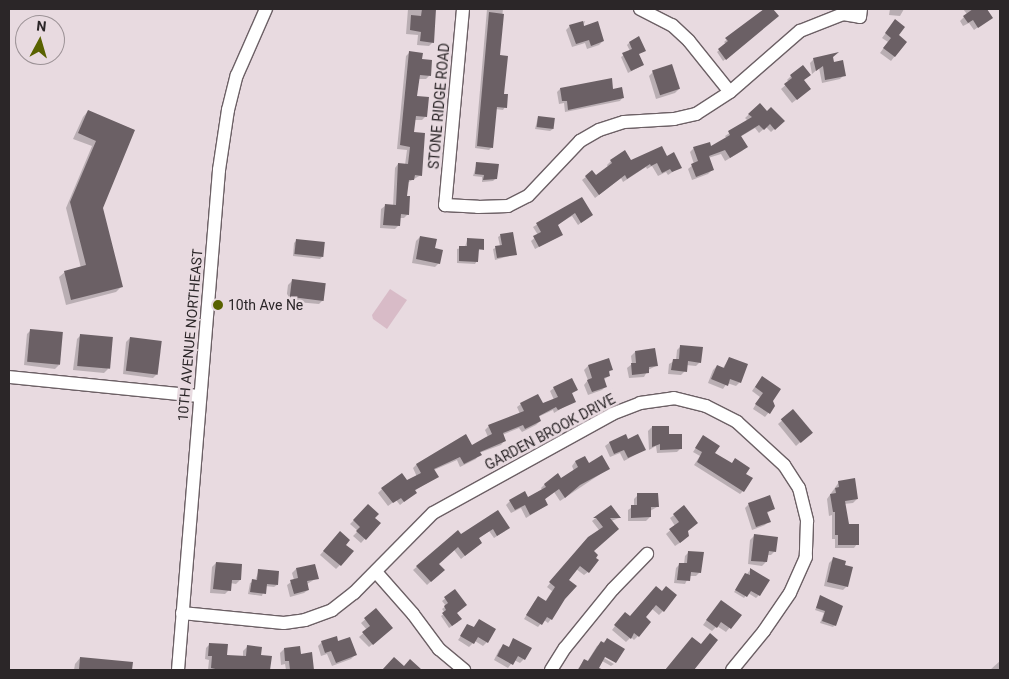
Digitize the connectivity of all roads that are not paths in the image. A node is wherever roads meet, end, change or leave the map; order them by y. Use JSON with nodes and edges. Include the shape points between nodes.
{"nodes":[{"id":1,"x":266,"y":9,"type":"edge"},
{"id":2,"x":463,"y":9,"type":"edge"},
{"id":3,"x":640,"y":9,"type":"edge"},
{"id":4,"x":860,"y":13,"type":"edge"},
{"id":5,"x":730,"y":92,"type":"junction"},
{"id":6,"x":9,"y":378,"type":"edge"},
{"id":7,"x":200,"y":396,"type":"junction"},
{"id":8,"x":647,"y":554,"type":"dead end"},
{"id":9,"x":376,"y":572,"type":"junction"},
{"id":10,"x":182,"y":613,"type":"junction"},
{"id":11,"x":178,"y":670,"type":"edge"},
{"id":12,"x":464,"y":670,"type":"edge"},
{"id":13,"x":551,"y":670,"type":"edge"},
{"id":14,"x":734,"y":670,"type":"edge"}],
"edges":[{"from":1,"to":7,"type":"street","name":"10TH AVENUE NORTHEAST","via":[[237,75],[224,136]]},
{"from":2,"to":5,"type":"street","name":"STONE RIDGE ROAD","via":[[446,205],[508,206],[528,196],[580,141],[599,130],[624,122],[674,119],[696,114]]},
{"from":3,"to":5,"type":"street","via":[[672,25]]},
{"from":4,"to":5,"type":"street","via":[[843,14],[800,31]]},
{"from":6,"to":7,"type":"street"},
{"from":7,"to":10,"type":"street","name":"10TH AVENUE NORTHEAST"},
{"from":8,"to":13,"type":"street","via":[[607,596]]},
{"from":9,"to":10,"type":"street","name":"GARDEN BROOK DRIVE","via":[[332,610],[305,620],[284,623]]},
{"from":9,"to":12,"type":"street","via":[[439,649]]},
{"from":9,"to":14,"type":"street","name":"GARDEN BROOK DRIVE","via":[[432,514],[612,414],[640,402],[674,398],[706,406],[737,422],[784,465],[799,488],[807,521],[806,557],[790,593]]},
{"from":10,"to":11,"type":"street","name":"10TH AVENUE NORTHEAST"}]}
